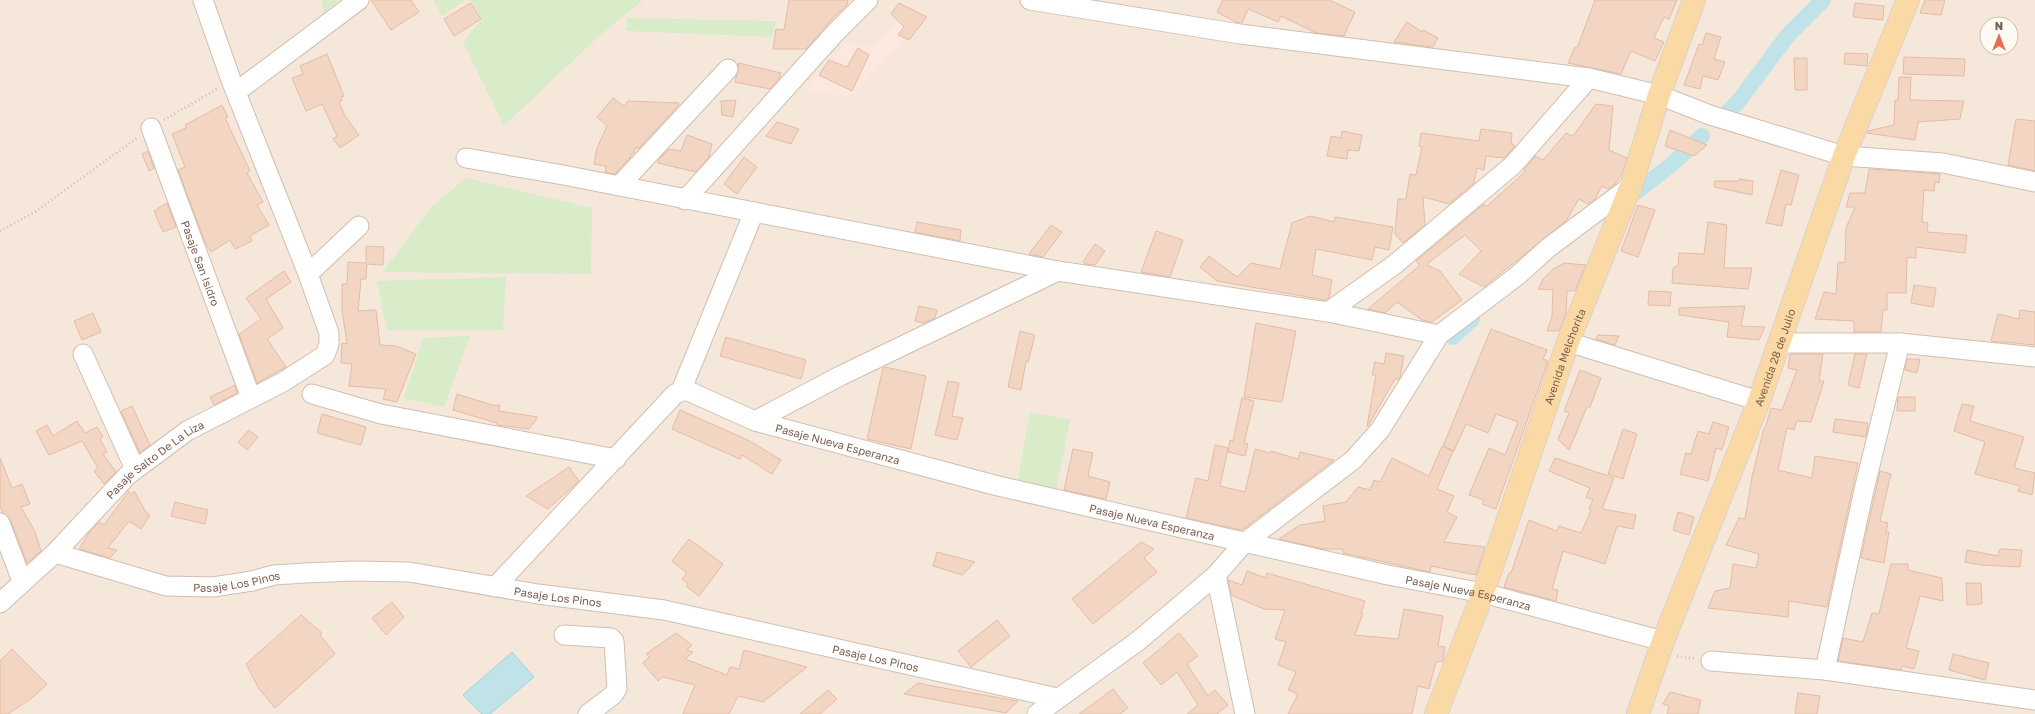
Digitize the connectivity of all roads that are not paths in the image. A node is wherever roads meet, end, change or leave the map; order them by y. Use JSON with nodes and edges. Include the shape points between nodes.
{"nodes":[{"id":1,"x":203,"y":0,"type":"edge"},
{"id":2,"x":359,"y":0,"type":"edge"},
{"id":3,"x":868,"y":0,"type":"edge"},
{"id":4,"x":1030,"y":0,"type":"edge"},
{"id":5,"x":1694,"y":0,"type":"edge"},
{"id":6,"x":1908,"y":0,"type":"edge"},
{"id":7,"x":1081,"y":4,"type":"edge"},
{"id":8,"x":728,"y":69,"type":"dead end"},
{"id":9,"x":1589,"y":78,"type":"junction"},
{"id":10,"x":233,"y":86,"type":"junction"},
{"id":11,"x":1659,"y":95,"type":"junction"},
{"id":12,"x":151,"y":128,"type":"road end"},
{"id":13,"x":1844,"y":156,"type":"junction"},
{"id":14,"x":466,"y":158,"type":"dead end"},
{"id":15,"x":2035,"y":182,"type":"edge"},
{"id":16,"x":619,"y":186,"type":"junction"},
{"id":17,"x":1631,"y":186,"type":"junction"},
{"id":18,"x":685,"y":200,"type":"junction"},
{"id":19,"x":754,"y":212,"type":"junction"},
{"id":20,"x":359,"y":226,"type":"dead end"},
{"id":21,"x":1058,"y":271,"type":"junction"},
{"id":22,"x":308,"y":274,"type":"junction"},
{"id":23,"x":1328,"y":312,"type":"junction"},
{"id":24,"x":1439,"y":335,"type":"junction"},
{"id":25,"x":1568,"y":342,"type":"junction"},
{"id":26,"x":1780,"y":343,"type":"junction"},
{"id":27,"x":1900,"y":343,"type":"junction"},
{"id":28,"x":83,"y":354,"type":"dead end"},
{"id":29,"x":2035,"y":357,"type":"edge"},
{"id":30,"x":681,"y":391,"type":"junction"},
{"id":31,"x":312,"y":394,"type":"dead end"},
{"id":32,"x":251,"y":398,"type":"junction"},
{"id":33,"x":1759,"y":401,"type":"junction"},
{"id":34,"x":755,"y":421,"type":"junction"},
{"id":35,"x":616,"y":459,"type":"junction"},
{"id":36,"x":135,"y":470,"type":"junction"},
{"id":37,"x":0,"y":522,"type":"edge"},
{"id":38,"x":1244,"y":543,"type":"junction"},
{"id":39,"x":55,"y":552,"type":"junction"},
{"id":40,"x":1216,"y":575,"type":"junction"},
{"id":41,"x":22,"y":581,"type":"junction"},
{"id":42,"x":495,"y":587,"type":"junction"},
{"id":43,"x":1483,"y":593,"type":"junction"},
{"id":44,"x":0,"y":603,"type":"edge"},
{"id":45,"x":564,"y":635,"type":"dead end"},
{"id":46,"x":1661,"y":648,"type":"junction"},
{"id":47,"x":1711,"y":661,"type":"road end"},
{"id":48,"x":1825,"y":670,"type":"junction"},
{"id":49,"x":1057,"y":698,"type":"junction"},
{"id":50,"x":2035,"y":700,"type":"edge"},
{"id":51,"x":588,"y":714,"type":"edge"},
{"id":52,"x":1037,"y":714,"type":"edge"},
{"id":53,"x":1245,"y":714,"type":"edge"},
{"id":54,"x":1436,"y":714,"type":"edge"},
{"id":55,"x":1638,"y":714,"type":"edge"}],
"edges":[{"from":1,"to":10,"type":"street"},
{"from":2,"to":10,"type":"street"},
{"from":3,"to":18,"type":"street","via":[[836,32]]},
{"from":4,"to":7,"type":"street"},
{"from":5,"to":11,"type":"main road","name":"Avenida Melchorita"},
{"from":6,"to":13,"type":"main road","name":"Avenida 28 de Julio"},
{"from":7,"to":9,"type":"street","via":[[1240,34]]},
{"from":8,"to":16,"type":"street"},
{"from":9,"to":11,"type":"street"},
{"from":9,"to":23,"type":"street","via":[[1513,165],[1394,266]]},
{"from":10,"to":22,"type":"street"},
{"from":11,"to":13,"type":"street","via":[[1710,114]]},
{"from":11,"to":17,"type":"main road","name":"Avenida Melchorita"},
{"from":12,"to":32,"type":"street","name":"Pasaje San Isidro"},
{"from":13,"to":15,"type":"street","via":[[1943,163]]},
{"from":13,"to":26,"type":"main road","name":"Avenida 28 de Julio"},
{"from":14,"to":16,"type":"street"},
{"from":16,"to":18,"type":"street"},
{"from":17,"to":24,"type":"street"},
{"from":17,"to":25,"type":"main road","name":"Avenida Melchorita"},
{"from":18,"to":19,"type":"street"},
{"from":19,"to":21,"type":"street"},
{"from":19,"to":30,"type":"street"},
{"from":20,"to":22,"type":"street"},
{"from":21,"to":23,"type":"street"},
{"from":21,"to":34,"type":"street","via":[[840,376]]},
{"from":22,"to":32,"type":"street","name":"Pasaje Salto De La Liza","via":[[329,333],[325,355],[283,382]]},
{"from":23,"to":24,"type":"street"},
{"from":24,"to":38,"type":"street","via":[[1380,430],[1353,460]]},
{"from":25,"to":33,"type":"street"},
{"from":25,"to":43,"type":"main road","name":"Avenida Melchorita"},
{"from":26,"to":27,"type":"street"},
{"from":26,"to":33,"type":"main road","name":"Avenida 28 de Julio"},
{"from":27,"to":29,"type":"street"},
{"from":27,"to":48,"type":"street","via":[[1864,490]]},
{"from":28,"to":36,"type":"street"},
{"from":30,"to":34,"type":"street","name":"Pasaje Nueva Esperanza","via":[[686,390]]},
{"from":30,"to":35,"type":"street","via":[[675,394]]},
{"from":31,"to":35,"type":"street","via":[[381,414]]},
{"from":32,"to":36,"type":"street","name":"Pasaje Salto De La Liza","via":[[187,431]]},
{"from":33,"to":46,"type":"main road","name":"Avenida 28 de Julio"},
{"from":34,"to":38,"type":"street","name":"Pasaje Nueva Esperanza","via":[[998,486]]},
{"from":35,"to":42,"type":"street"},
{"from":36,"to":39,"type":"street","name":"Pasaje Salto De La Liza"},
{"from":37,"to":41,"type":"street"},
{"from":38,"to":40,"type":"street"},
{"from":38,"to":43,"type":"street","name":"Pasaje Nueva Esperanza","via":[[1388,576]]},
{"from":39,"to":41,"type":"street","name":"Pasaje Salto De La Liza"},
{"from":39,"to":42,"type":"street","name":"Pasaje Los Pinos","via":[[166,586],[213,587],[274,575],[352,571],[409,572]]},
{"from":40,"to":49,"type":"street","via":[[1138,641]]},
{"from":40,"to":53,"type":"street"},
{"from":41,"to":44,"type":"street","name":"Pasaje Salto De La Liza"},
{"from":42,"to":49,"type":"street","name":"Pasaje Los Pinos","via":[[664,610]]},
{"from":43,"to":46,"type":"street","name":"Pasaje Nueva Esperanza"},
{"from":43,"to":54,"type":"main road","name":"Avenida Melchorita"},
{"from":45,"to":51,"type":"street","via":[[611,638],[614,641],[617,689]]},
{"from":46,"to":55,"type":"main road","name":"Avenida 28 de Julio"},
{"from":47,"to":48,"type":"street"},
{"from":48,"to":50,"type":"street"},
{"from":49,"to":52,"type":"street"}]}
